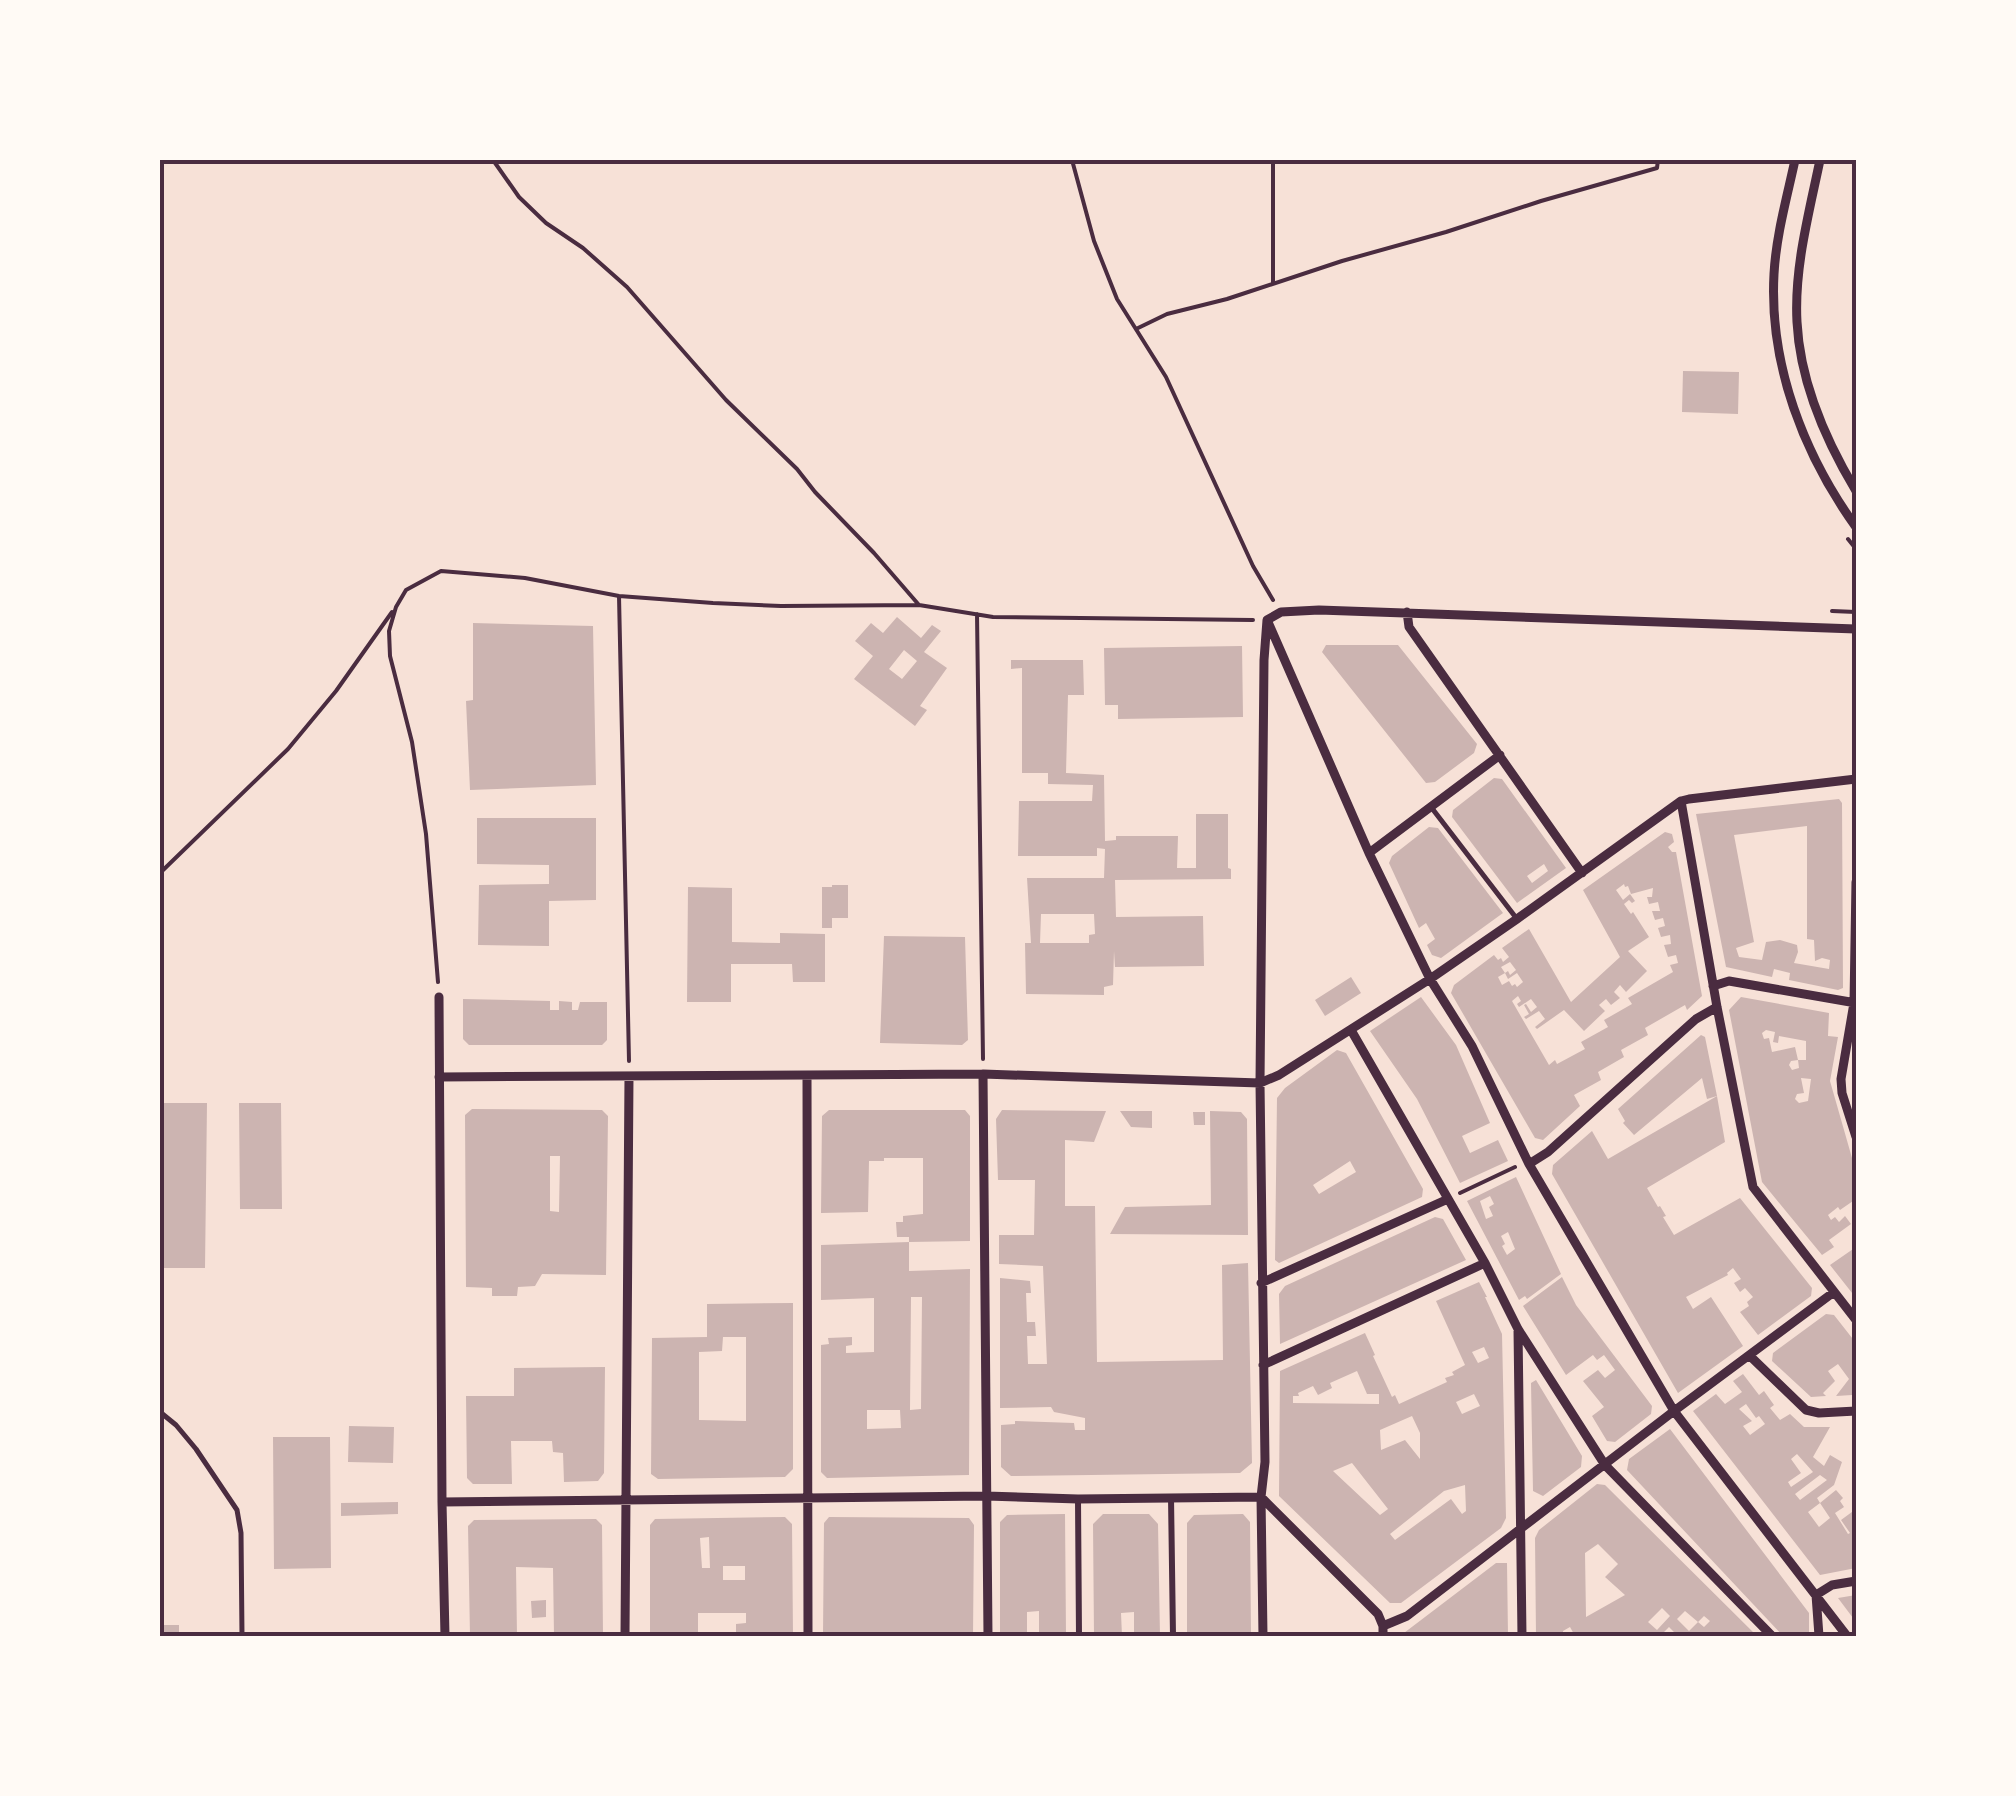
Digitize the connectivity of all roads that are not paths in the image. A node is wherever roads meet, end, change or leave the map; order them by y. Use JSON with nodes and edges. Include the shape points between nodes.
{"nodes":[{"id":1,"x":1795,"y":160,"type":"edge"},
{"id":2,"x":1820,"y":160,"type":"edge"},
{"id":3,"x":1856,"y":491,"type":"edge"},
{"id":4,"x":1856,"y":527,"type":"edge"},
{"id":5,"x":1406,"y":612,"type":"junction"},
{"id":6,"x":1267,"y":620,"type":"junction"},
{"id":7,"x":1856,"y":628,"type":"edge"},
{"id":8,"x":1500,"y":755,"type":"junction"},
{"id":9,"x":1856,"y":779,"type":"edge"},
{"id":10,"x":1681,"y":801,"type":"junction"},
{"id":11,"x":1432,"y":807,"type":"junction"},
{"id":12,"x":1369,"y":854,"type":"junction"},
{"id":13,"x":1582,"y":873,"type":"junction"},
{"id":14,"x":1856,"y":882,"type":"edge"},
{"id":15,"x":1518,"y":920,"type":"junction"},
{"id":16,"x":1430,"y":979,"type":"junction"},
{"id":17,"x":1713,"y":986,"type":"junction"},
{"id":18,"x":439,"y":997,"type":"road end"},
{"id":19,"x":1855,"y":1003,"type":"edge"},
{"id":20,"x":1717,"y":1008,"type":"junction"},
{"id":21,"x":1351,"y":1030,"type":"junction"},
{"id":22,"x":983,"y":1074,"type":"junction"},
{"id":23,"x":629,"y":1076,"type":"junction"},
{"id":24,"x":807,"y":1076,"type":"junction"},
{"id":25,"x":439,"y":1077,"type":"junction"},
{"id":26,"x":1260,"y":1083,"type":"junction"},
{"id":27,"x":1856,"y":1137,"type":"edge"},
{"id":28,"x":1530,"y":1164,"type":"junction"},
{"id":29,"x":1448,"y":1199,"type":"junction"},
{"id":30,"x":1485,"y":1263,"type":"junction"},
{"id":31,"x":1261,"y":1283,"type":"junction"},
{"id":32,"x":1834,"y":1292,"type":"junction"},
{"id":33,"x":1856,"y":1320,"type":"edge"},
{"id":34,"x":1518,"y":1329,"type":"junction"},
{"id":35,"x":1750,"y":1356,"type":"junction"},
{"id":36,"x":1263,"y":1366,"type":"junction"},
{"id":37,"x":1674,"y":1411,"type":"junction"},
{"id":38,"x":1856,"y":1411,"type":"edge"},
{"id":39,"x":160,"y":1412,"type":"edge"},
{"id":40,"x":1605,"y":1465,"type":"junction"},
{"id":41,"x":986,"y":1496,"type":"junction"},
{"id":42,"x":1171,"y":1497,"type":"junction"},
{"id":43,"x":1261,"y":1497,"type":"junction"},
{"id":44,"x":808,"y":1498,"type":"junction"},
{"id":45,"x":1078,"y":1498,"type":"junction"},
{"id":46,"x":627,"y":1499,"type":"junction"},
{"id":47,"x":442,"y":1502,"type":"junction"},
{"id":48,"x":1520,"y":1529,"type":"junction"},
{"id":49,"x":1856,"y":1581,"type":"edge"},
{"id":50,"x":1816,"y":1595,"type":"junction"},
{"id":51,"x":1383,"y":1631,"type":"edge"},
{"id":52,"x":1847,"y":1635,"type":"edge"},
{"id":53,"x":242,"y":1636,"type":"edge"},
{"id":54,"x":445,"y":1636,"type":"edge"},
{"id":55,"x":625,"y":1636,"type":"edge"},
{"id":56,"x":808,"y":1636,"type":"edge"},
{"id":57,"x":988,"y":1636,"type":"edge"},
{"id":58,"x":1079,"y":1636,"type":"edge"},
{"id":59,"x":1173,"y":1636,"type":"edge"},
{"id":60,"x":1263,"y":1636,"type":"edge"},
{"id":61,"x":1522,"y":1636,"type":"edge"},
{"id":62,"x":1772,"y":1636,"type":"edge"},
{"id":63,"x":1819,"y":1636,"type":"edge"},
{"id":64,"x":1838,"y":1636,"type":"edge"}],
"edges":[{"from":1,"to":4,"type":"street","via":[[1774,273],[1775,326],[1797,418]]},
{"from":2,"to":3,"type":"street","via":[[1803,244],[1797,324],[1812,398]]},
{"from":5,"to":6,"type":"street","via":[[1281,612]]},
{"from":5,"to":7,"type":"street"},
{"from":5,"to":8,"type":"street","via":[[1409,627]]},
{"from":6,"to":12,"type":"street"},
{"from":6,"to":26,"type":"street"},
{"from":8,"to":11,"type":"street"},
{"from":8,"to":13,"type":"street"},
{"from":9,"to":10,"type":"street"},
{"from":10,"to":13,"type":"street"},
{"from":10,"to":17,"type":"street"},
{"from":11,"to":12,"type":"street"},
{"from":11,"to":15,"type":"lane"},
{"from":12,"to":16,"type":"street"},
{"from":13,"to":15,"type":"street"},
{"from":14,"to":19,"type":"street"},
{"from":15,"to":16,"type":"street"},
{"from":16,"to":21,"type":"street"},
{"from":16,"to":28,"type":"street","via":[[1472,1046]]},
{"from":17,"to":19,"type":"street","via":[[1729,981]]},
{"from":17,"to":20,"type":"street"},
{"from":18,"to":25,"type":"street"},
{"from":19,"to":27,"type":"street","via":[[1841,1079]]},
{"from":20,"to":28,"type":"street","via":[[1696,1019]]},
{"from":20,"to":32,"type":"street","via":[[1752,1187]]},
{"from":21,"to":26,"type":"street"},
{"from":21,"to":29,"type":"street"},
{"from":22,"to":24,"type":"street"},
{"from":22,"to":26,"type":"street"},
{"from":22,"to":41,"type":"street"},
{"from":23,"to":24,"type":"street"},
{"from":23,"to":25,"type":"street"},
{"from":23,"to":46,"type":"street"},
{"from":24,"to":44,"type":"street"},
{"from":25,"to":47,"type":"street"},
{"from":26,"to":31,"type":"street"},
{"from":28,"to":37,"type":"street"},
{"from":29,"to":30,"type":"street"},
{"from":29,"to":31,"type":"street"},
{"from":30,"to":34,"type":"street"},
{"from":30,"to":36,"type":"street"},
{"from":31,"to":36,"type":"street"},
{"from":32,"to":33,"type":"street"},
{"from":32,"to":35,"type":"street"},
{"from":34,"to":40,"type":"street"},
{"from":34,"to":48,"type":"street"},
{"from":35,"to":37,"type":"street"},
{"from":35,"to":38,"type":"street","via":[[1806,1410]]},
{"from":36,"to":43,"type":"street"},
{"from":37,"to":40,"type":"street"},
{"from":37,"to":50,"type":"street"},
{"from":39,"to":53,"type":"lane","via":[[196,1449],[237,1510]]},
{"from":40,"to":48,"type":"street"},
{"from":40,"to":62,"type":"street"},
{"from":41,"to":44,"type":"street"},
{"from":41,"to":45,"type":"street"},
{"from":41,"to":57,"type":"street"},
{"from":42,"to":43,"type":"street"},
{"from":42,"to":45,"type":"street"},
{"from":42,"to":59,"type":"street"},
{"from":43,"to":51,"type":"street","via":[[1378,1614]]},
{"from":43,"to":60,"type":"street"},
{"from":44,"to":46,"type":"street"},
{"from":44,"to":56,"type":"street"},
{"from":45,"to":58,"type":"street"},
{"from":46,"to":47,"type":"street"},
{"from":46,"to":55,"type":"street"},
{"from":47,"to":54,"type":"street"},
{"from":48,"to":51,"type":"street"},
{"from":48,"to":61,"type":"street"},
{"from":49,"to":50,"type":"street","via":[[1832,1584]]},
{"from":50,"to":52,"type":"street"},
{"from":50,"to":63,"type":"street"},
{"from":52,"to":64,"type":"street"}]}
